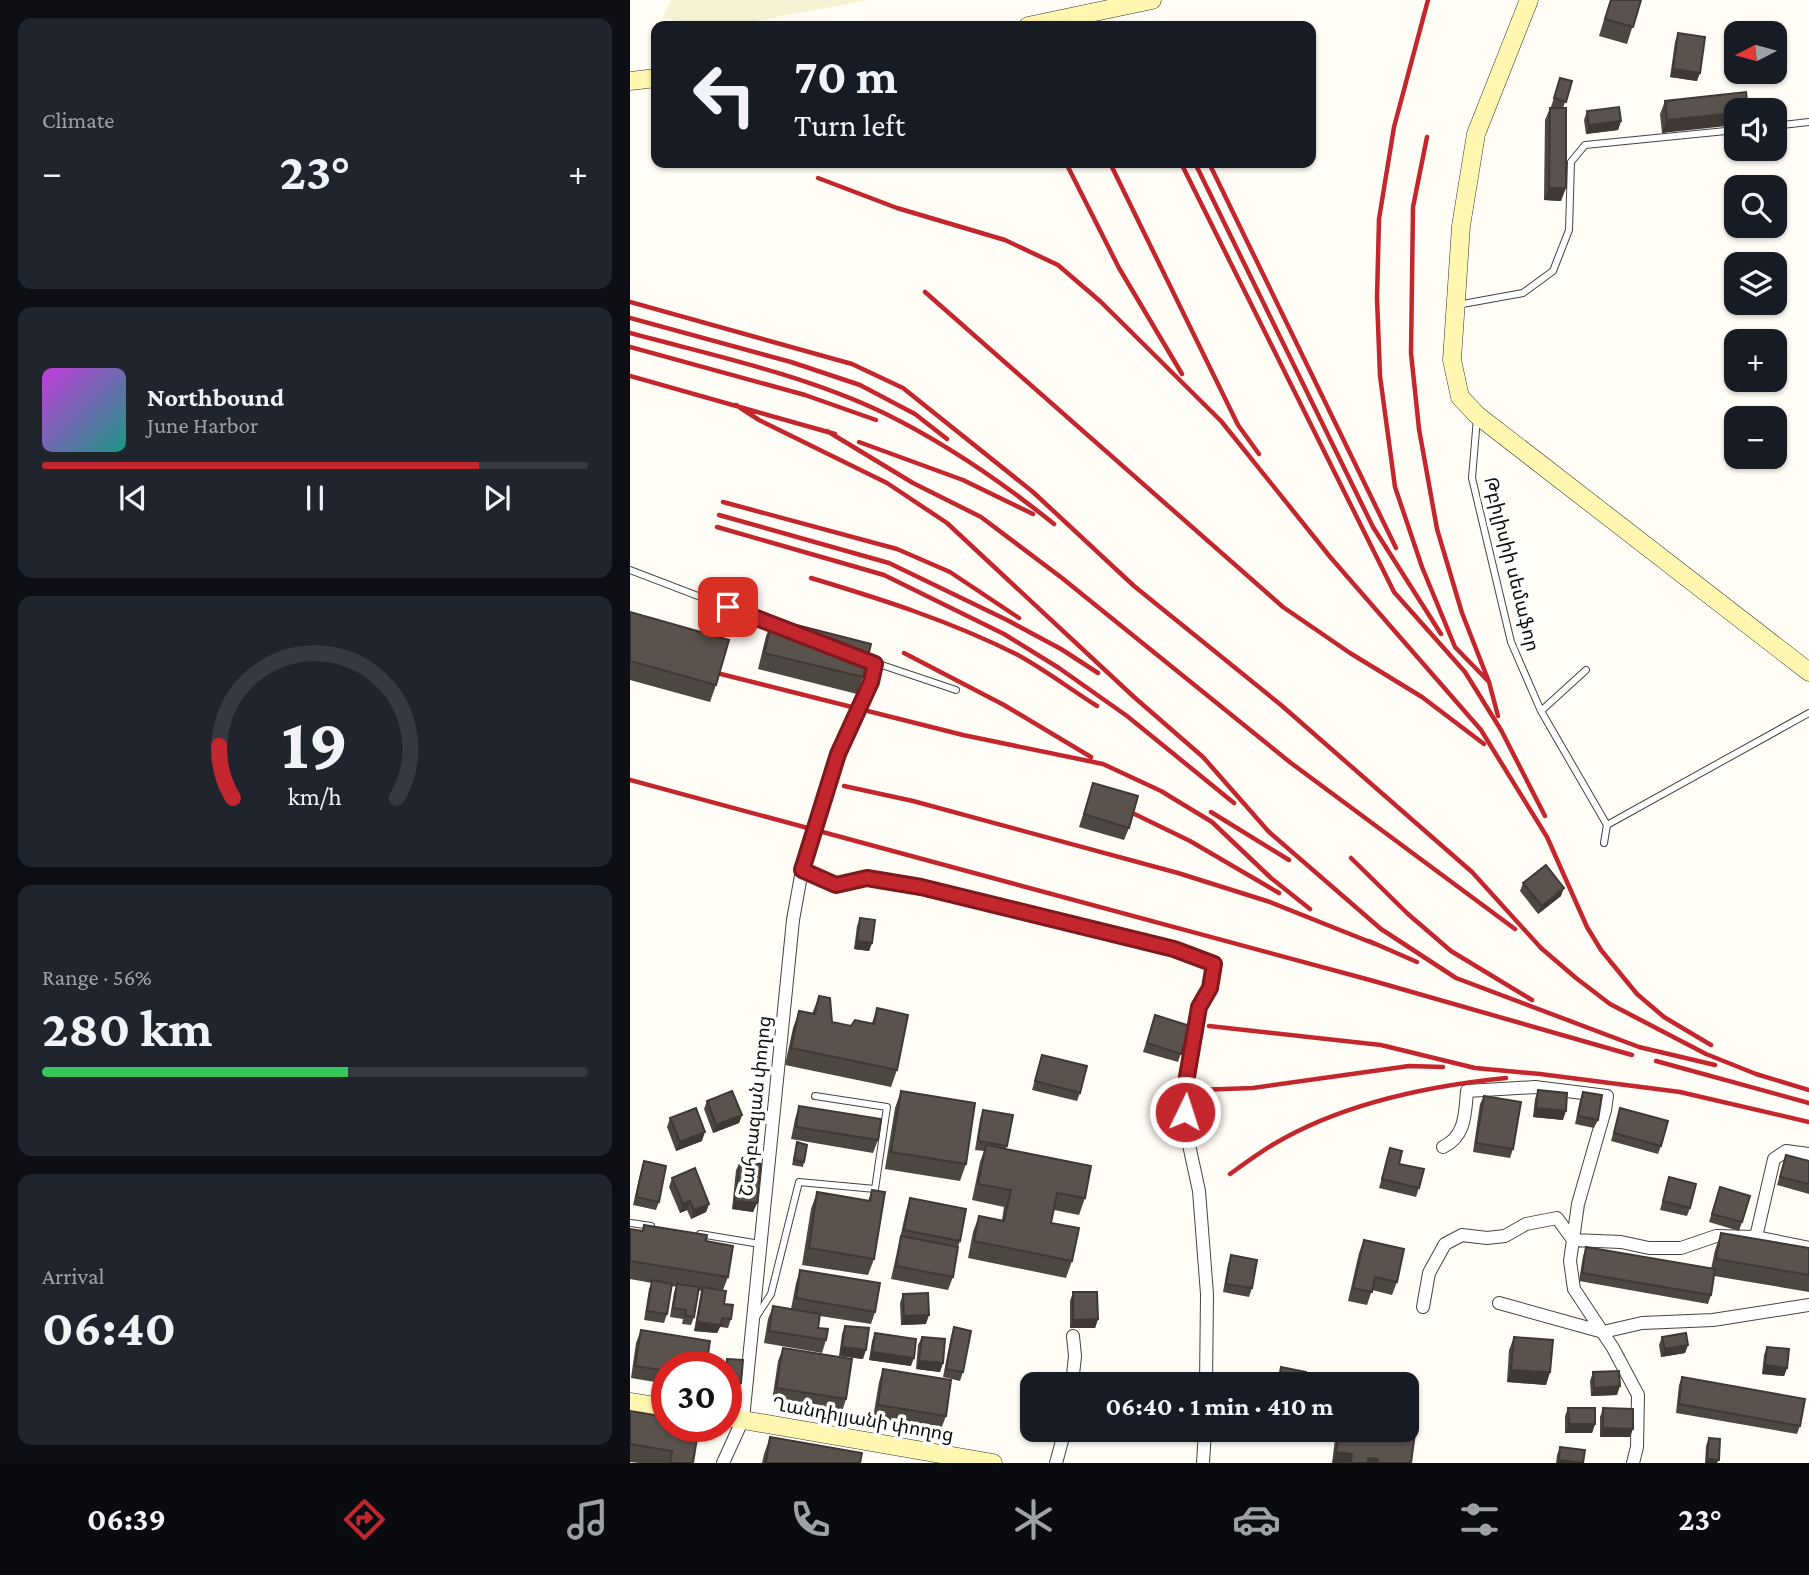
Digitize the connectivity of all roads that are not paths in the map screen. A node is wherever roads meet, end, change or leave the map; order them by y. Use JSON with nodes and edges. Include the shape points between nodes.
{"nodes":[{"id":1,"x":1152,"y":0,"type":"edge"},
{"id":2,"x":1529,"y":0,"type":"edge"},
{"id":3,"x":1052,"y":21,"type":"edge"},
{"id":4,"x":651,"y":79,"type":"edge"},
{"id":5,"x":630,"y":81,"type":"edge"},
{"id":6,"x":1809,"y":122,"type":"edge"},
{"id":7,"x":1787,"y":125,"type":"edge"},
{"id":8,"x":1724,"y":131,"type":"edge"},
{"id":9,"x":1455,"y":305,"type":"junction"},
{"id":10,"x":1477,"y":415,"type":"junction"},
{"id":11,"x":630,"y":570,"type":"edge"},
{"id":12,"x":785,"y":629,"type":"edge"},
{"id":13,"x":850,"y":654,"type":"edge"},
{"id":14,"x":875,"y":664,"type":"junction"},
{"id":15,"x":1586,"y":670,"type":"dead end"},
{"id":16,"x":1809,"y":672,"type":"edge"},
{"id":17,"x":956,"y":690,"type":"dead end"},
{"id":18,"x":1541,"y":711,"type":"junction"},
{"id":19,"x":1809,"y":713,"type":"edge"},
{"id":20,"x":838,"y":754,"type":"joint"},
{"id":21,"x":1606,"y":825,"type":"junction"},
{"id":22,"x":1604,"y":843,"type":"dead end"},
{"id":23,"x":802,"y":870,"type":"junction"},
{"id":24,"x":815,"y":1096,"type":"dead end"},
{"id":25,"x":1443,"y":1147,"type":"dead end"},
{"id":26,"x":1809,"y":1154,"type":"edge"},
{"id":27,"x":631,"y":1223,"type":"edge"},
{"id":28,"x":657,"y":1227,"type":"edge"},
{"id":29,"x":696,"y":1233,"type":"edge"},
{"id":30,"x":1756,"y":1237,"type":"junction"},
{"id":31,"x":1573,"y":1240,"type":"junction"},
{"id":32,"x":761,"y":1244,"type":"junction"},
{"id":33,"x":1809,"y":1248,"type":"edge"},
{"id":34,"x":1499,"y":1303,"type":"dead end"},
{"id":35,"x":1809,"y":1305,"type":"edge"},
{"id":36,"x":1423,"y":1307,"type":"dead end"},
{"id":37,"x":753,"y":1322,"type":"junction"},
{"id":38,"x":1603,"y":1332,"type":"junction"},
{"id":39,"x":1073,"y":1336,"type":"dead end"},
{"id":40,"x":1073,"y":1372,"type":"edge"},
{"id":41,"x":1206,"y":1372,"type":"edge"},
{"id":42,"x":742,"y":1381,"type":"edge"},
{"id":43,"x":630,"y":1402,"type":"edge"},
{"id":44,"x":651,"y":1405,"type":"edge"},
{"id":45,"x":742,"y":1419,"type":"edge"},
{"id":46,"x":729,"y":1442,"type":"edge"},
{"id":47,"x":1062,"y":1442,"type":"edge"},
{"id":48,"x":1204,"y":1442,"type":"edge"},
{"id":49,"x":723,"y":1463,"type":"edge"},
{"id":50,"x":993,"y":1463,"type":"edge"},
{"id":51,"x":1056,"y":1463,"type":"edge"},
{"id":52,"x":1203,"y":1463,"type":"edge"},
{"id":53,"x":1633,"y":1463,"type":"edge"}],
"edges":[{"from":1,"to":3,"type":"street"},
{"from":2,"to":9,"type":"street","via":[[1476,134],[1461,226]]},
{"from":4,"to":5,"type":"street"},
{"from":6,"to":7,"type":"lane"},
{"from":8,"to":9,"type":"lane","via":[[1585,145],[1571,162],[1569,230],[1553,271],[1523,293]]},
{"from":9,"to":10,"type":"street","via":[[1452,360],[1460,397]]},
{"from":10,"to":16,"type":"street"},
{"from":10,"to":18,"type":"lane","name":"Թբիլիսիի սեմաֆոր","via":[[1472,478],[1511,642]]},
{"from":11,"to":12,"type":"lane"},
{"from":13,"to":14,"type":"lane"},
{"from":14,"to":17,"type":"lane"},
{"from":14,"to":20,"type":"lane"},
{"from":15,"to":18,"type":"lane"},
{"from":18,"to":21,"type":"lane","name":"Թբիլիսիի սեմաֆոր"},
{"from":19,"to":21,"type":"lane"},
{"from":20,"to":23,"type":"street","name":"Շահբազյան փողոց"},
{"from":21,"to":22,"type":"lane"},
{"from":23,"to":32,"type":"street","name":"Շահբազյան փողոց"},
{"from":23,"to":41,"type":"street","via":[[836,885],[867,878],[921,887],[1161,945],[1214,964],[1210,988],[1199,1007],[1184,1094],[1186,1130],[1199,1191],[1206,1281]]},
{"from":24,"to":37,"type":"lane","via":[[887,1107],[875,1189],[800,1182],[771,1294]]},
{"from":25,"to":31,"type":"street","via":[[1453,1143],[1463,1128],[1467,1090],[1535,1087],[1607,1096]]},
{"from":26,"to":30,"type":"street","via":[[1786,1151],[1773,1159]]},
{"from":27,"to":28,"type":"lane"},
{"from":29,"to":32,"type":"lane"},
{"from":30,"to":31,"type":"street","via":[[1716,1236],[1681,1248]]},
{"from":30,"to":33,"type":"street"},
{"from":31,"to":36,"type":"street","via":[[1557,1218],[1526,1224],[1505,1236],[1462,1235],[1445,1244],[1429,1273]]},
{"from":31,"to":38,"type":"street","via":[[1574,1289]]},
{"from":32,"to":37,"type":"street","name":"Շահբազյան փողոց"},
{"from":34,"to":38,"type":"street"},
{"from":35,"to":38,"type":"street","via":[[1713,1321],[1642,1323]]},
{"from":37,"to":42,"type":"street","name":"Շահբազյան փողոց"},
{"from":38,"to":53,"type":"street","via":[[1638,1395]]},
{"from":39,"to":40,"type":"street"},
{"from":43,"to":44,"type":"street"},
{"from":45,"to":50,"type":"street","name":"Ղանդիլյանի փողոց"},
{"from":46,"to":49,"type":"street","name":"Շահբազյան փողոց"},
{"from":47,"to":51,"type":"street"},
{"from":48,"to":52,"type":"street"}]}
